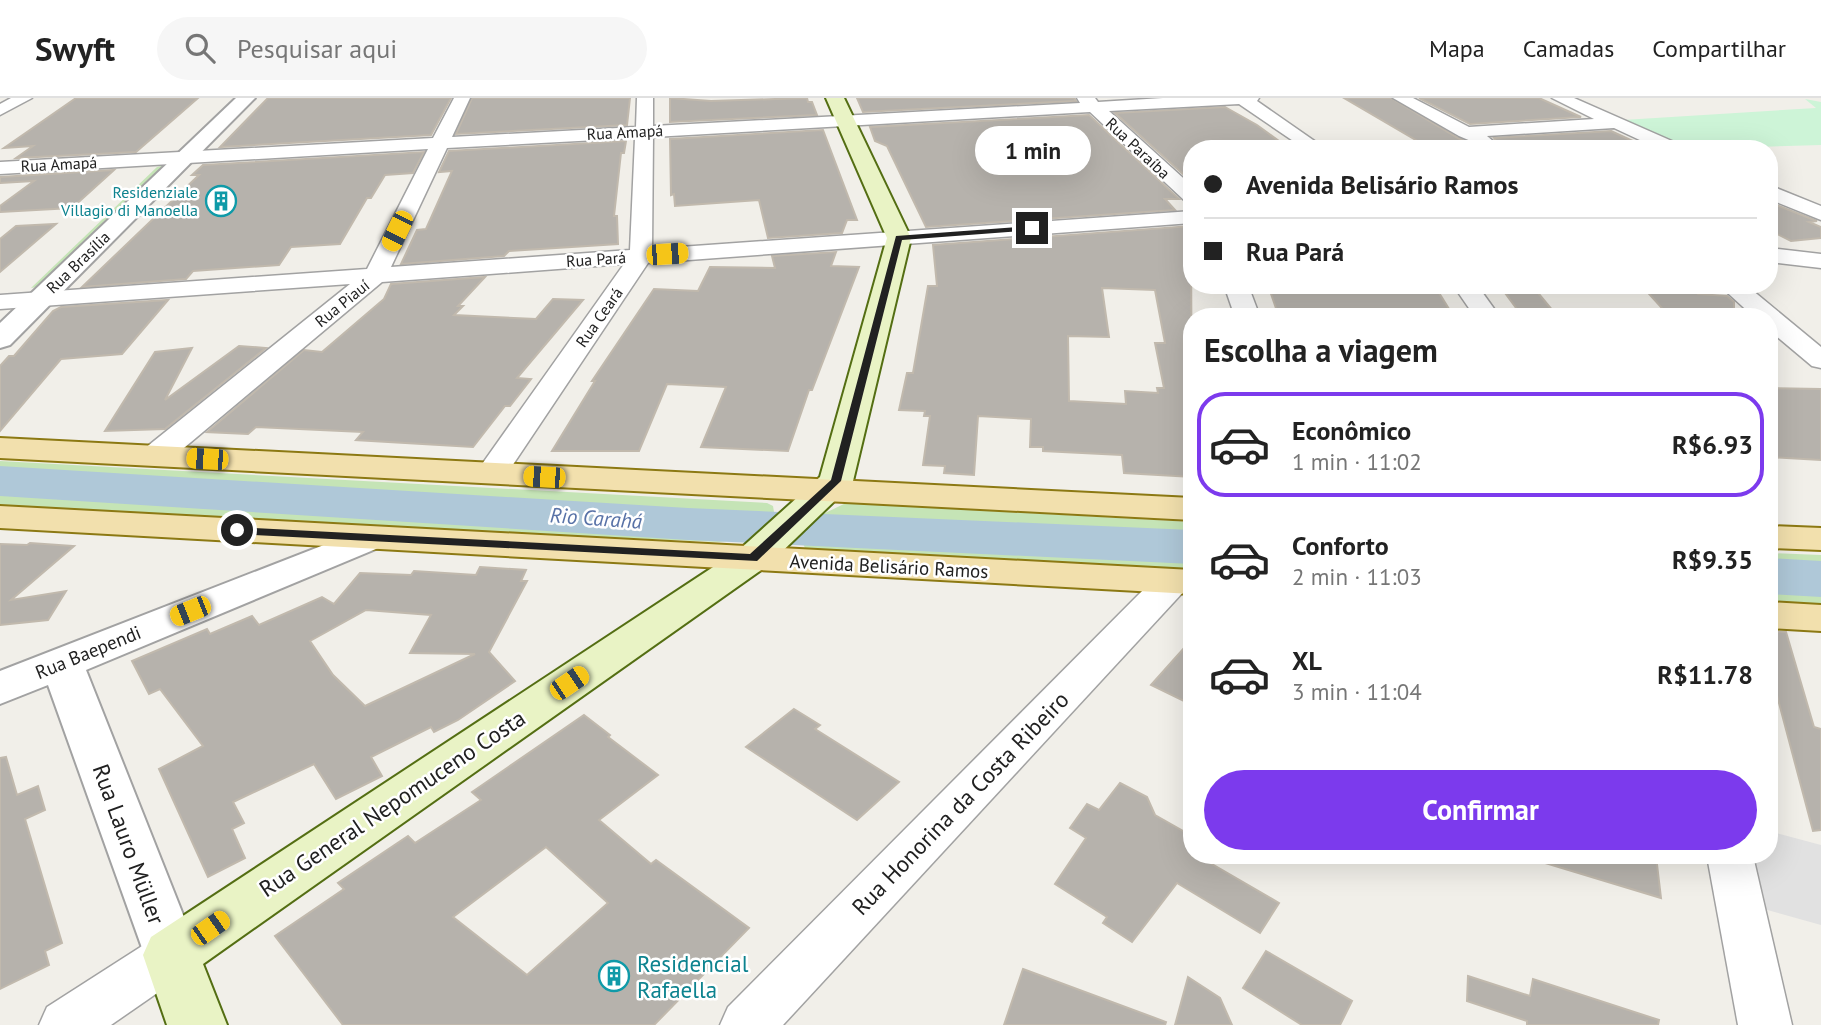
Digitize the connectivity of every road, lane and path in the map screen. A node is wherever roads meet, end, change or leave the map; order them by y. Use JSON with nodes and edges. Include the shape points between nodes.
{"nodes":[{"id":1,"x":24,"y":98,"type":"edge"},
{"id":2,"x":225,"y":98,"type":"edge"},
{"id":3,"x":246,"y":98,"type":"edge"},
{"id":4,"x":462,"y":98,"type":"edge"},
{"id":5,"x":645,"y":98,"type":"edge"},
{"id":6,"x":1243,"y":98,"type":"edge"},
{"id":7,"x":1251,"y":98,"type":"edge"},
{"id":8,"x":1401,"y":98,"type":"edge"},
{"id":9,"x":1560,"y":98,"type":"edge"},
{"id":10,"x":1090,"y":102,"type":"edge"},
{"id":11,"x":840,"y":109,"type":"edge"},
{"id":12,"x":0,"y":110,"type":"edge"},
{"id":13,"x":1616,"y":123,"type":"junction"},
{"id":14,"x":644,"y":131,"type":"junction"},
{"id":15,"x":1465,"y":132,"type":"junction"},
{"id":16,"x":1304,"y":140,"type":"edge"},
{"id":17,"x":1480,"y":140,"type":"edge"},
{"id":18,"x":1655,"y":140,"type":"edge"},
{"id":19,"x":441,"y":143,"type":"junction"},
{"id":20,"x":186,"y":157,"type":"junction"},
{"id":21,"x":161,"y":159,"type":"junction"},
{"id":22,"x":0,"y":168,"type":"edge"},
{"id":23,"x":1183,"y":189,"type":"edge"},
{"id":24,"x":1778,"y":195,"type":"edge"},
{"id":25,"x":1821,"y":214,"type":"edge"},
{"id":26,"x":1183,"y":218,"type":"edge"},
{"id":27,"x":899,"y":238,"type":"junction"},
{"id":28,"x":641,"y":256,"type":"junction"},
{"id":29,"x":1778,"y":256,"type":"edge"},
{"id":30,"x":1821,"y":261,"type":"edge"},
{"id":31,"x":376,"y":275,"type":"junction"},
{"id":32,"x":1742,"y":294,"type":"edge"},
{"id":33,"x":40,"y":299,"type":"junction"},
{"id":34,"x":2,"y":304,"type":"edge"},
{"id":35,"x":1759,"y":308,"type":"edge"},
{"id":36,"x":1778,"y":324,"type":"edge"},
{"id":37,"x":0,"y":339,"type":"edge"},
{"id":38,"x":1821,"y":360,"type":"edge"},
{"id":39,"x":0,"y":448,"type":"edge"},
{"id":40,"x":155,"y":456,"type":"junction"},
{"id":41,"x":491,"y":474,"type":"junction"},
{"id":42,"x":821,"y":497,"type":"junction"},
{"id":43,"x":1183,"y":509,"type":"edge"},
{"id":44,"x":0,"y":517,"type":"edge"},
{"id":45,"x":1778,"y":537,"type":"edge"},
{"id":46,"x":370,"y":538,"type":"junction"},
{"id":47,"x":1821,"y":539,"type":"edge"},
{"id":48,"x":763,"y":551,"type":"junction"},
{"id":49,"x":1182,"y":582,"type":"edge"},
{"id":50,"x":1778,"y":616,"type":"edge"},
{"id":51,"x":1821,"y":618,"type":"edge"},
{"id":52,"x":62,"y":663,"type":"junction"},
{"id":53,"x":0,"y":688,"type":"edge"},
{"id":54,"x":1732,"y":864,"type":"edge"},
{"id":55,"x":171,"y":955,"type":"junction"},
{"id":56,"x":66,"y":1025,"type":"edge"},
{"id":57,"x":197,"y":1025,"type":"edge"},
{"id":58,"x":747,"y":1025,"type":"edge"},
{"id":59,"x":1765,"y":1025,"type":"edge"}],
"edges":[{"from":1,"to":12,"type":"street"},
{"from":2,"to":21,"type":"street","name":"Rua Brasília"},
{"from":3,"to":20,"type":"street","name":"Rua Brasília"},
{"from":4,"to":19,"type":"street","name":"Rua Piauí"},
{"from":5,"to":14,"type":"street"},
{"from":6,"to":7,"type":"street","name":"Rua Amapá"},
{"from":6,"to":10,"type":"street","name":"Rua Amapá"},
{"from":6,"to":16,"type":"street"},
{"from":8,"to":15,"type":"street"},
{"from":9,"to":13,"type":"street"},
{"from":10,"to":11,"type":"street","name":"Rua Amapá"},
{"from":10,"to":23,"type":"street","name":"Rua Paraíba"},
{"from":11,"to":14,"type":"street","name":"Rua Amapá"},
{"from":11,"to":27,"type":"main road"},
{"from":13,"to":15,"type":"street"},
{"from":13,"to":18,"type":"street"},
{"from":14,"to":19,"type":"street","name":"Rua Amapá"},
{"from":14,"to":28,"type":"street"},
{"from":15,"to":17,"type":"street"},
{"from":19,"to":20,"type":"street","name":"Rua Amapá"},
{"from":19,"to":31,"type":"street","name":"Rua Piauí"},
{"from":20,"to":21,"type":"street","name":"Rua Amapá"},
{"from":20,"to":33,"type":"street","name":"Rua Brasília"},
{"from":21,"to":22,"type":"street","name":"Rua Amapá"},
{"from":21,"to":34,"type":"street","name":"Rua Brasília"},
{"from":24,"to":25,"type":"street"},
{"from":26,"to":27,"type":"street","name":"Rua Pará"},
{"from":27,"to":28,"type":"street","name":"Rua Pará"},
{"from":27,"to":42,"type":"main road","via":[[840,470]]},
{"from":28,"to":31,"type":"street","name":"Rua Pará"},
{"from":28,"to":41,"type":"street","name":"Rua Ceará"},
{"from":29,"to":30,"type":"street"},
{"from":31,"to":33,"type":"street","name":"Rua Pará"},
{"from":31,"to":40,"type":"street","name":"Rua Piauí"},
{"from":32,"to":35,"type":"street"},
{"from":33,"to":34,"type":"street","name":"Rua Pará"},
{"from":33,"to":37,"type":"street","name":"Rua Brasília"},
{"from":36,"to":38,"type":"street"},
{"from":39,"to":40,"type":"main road"},
{"from":40,"to":41,"type":"main road"},
{"from":41,"to":42,"type":"main road"},
{"from":42,"to":43,"type":"main road"},
{"from":42,"to":48,"type":"main road","name":"Rua General Nepomuceno Costa"},
{"from":44,"to":46,"type":"main road","name":"Avenida Belisário Ramos"},
{"from":45,"to":47,"type":"main road"},
{"from":46,"to":48,"type":"main road","name":"Avenida Belisário Ramos"},
{"from":46,"to":52,"type":"street","name":"Rua Baependi"},
{"from":48,"to":49,"type":"main road","name":"Avenida Belisário Ramos"},
{"from":48,"to":55,"type":"main road","name":"Rua General Nepomuceno Costa"},
{"from":49,"to":58,"type":"street","name":"Rua Honorina da Costa Ribeiro"},
{"from":50,"to":51,"type":"main road"},
{"from":52,"to":53,"type":"street","name":"Rua Baependi"},
{"from":52,"to":55,"type":"street","name":"Rua Lauro Müller"},
{"from":54,"to":59,"type":"street"},
{"from":55,"to":56,"type":"street","name":"Rua General Nepomuceno Costa"},
{"from":55,"to":57,"type":"main road","name":"Rua Lauro Müller"}]}
